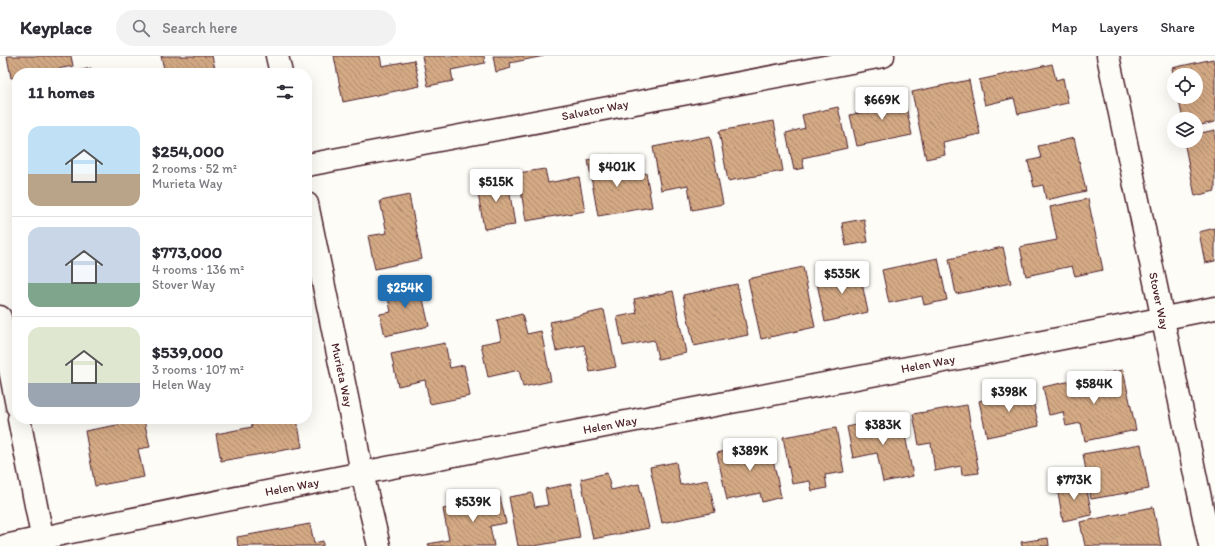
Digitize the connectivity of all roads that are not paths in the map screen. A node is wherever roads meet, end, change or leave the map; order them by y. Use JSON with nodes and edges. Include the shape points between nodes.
{"nodes":[{"id":1,"x":277,"y":56,"type":"edge"},
{"id":2,"x":882,"y":56,"type":"edge"},
{"id":3,"x":1108,"y":56,"type":"edge"},
{"id":4,"x":280,"y":68,"type":"edge"},
{"id":5,"x":312,"y":164,"type":"edge"},
{"id":6,"x":312,"y":228,"type":"edge"},
{"id":7,"x":1215,"y":308,"type":"edge"},
{"id":8,"x":0,"y":317,"type":"edge"},
{"id":9,"x":1163,"y":319,"type":"junction"},
{"id":10,"x":12,"y":380,"type":"edge"},
{"id":11,"x":20,"y":424,"type":"edge"},
{"id":12,"x":361,"y":473,"type":"junction"},
{"id":13,"x":44,"y":542,"type":"edge"},
{"id":14,"x":5,"y":546,"type":"edge"},
{"id":15,"x":379,"y":546,"type":"edge"},
{"id":16,"x":1210,"y":546,"type":"edge"}],
"edges":[{"from":1,"to":4,"type":"street"},
{"from":2,"to":5,"type":"street","name":"Salvator Way"},
{"from":3,"to":9,"type":"street","name":"Stover Way"},
{"from":6,"to":12,"type":"street","name":"Murieta Way"},
{"from":7,"to":9,"type":"street","name":"Helen Way"},
{"from":8,"to":10,"type":"street"},
{"from":9,"to":12,"type":"street","name":"Helen Way"},
{"from":9,"to":16,"type":"street","name":"Stover Way"},
{"from":11,"to":13,"type":"street"},
{"from":12,"to":13,"type":"street","name":"Helen Way"},
{"from":12,"to":15,"type":"street","name":"Murieta Way"},
{"from":13,"to":14,"type":"street","name":"Helen Way"}]}
